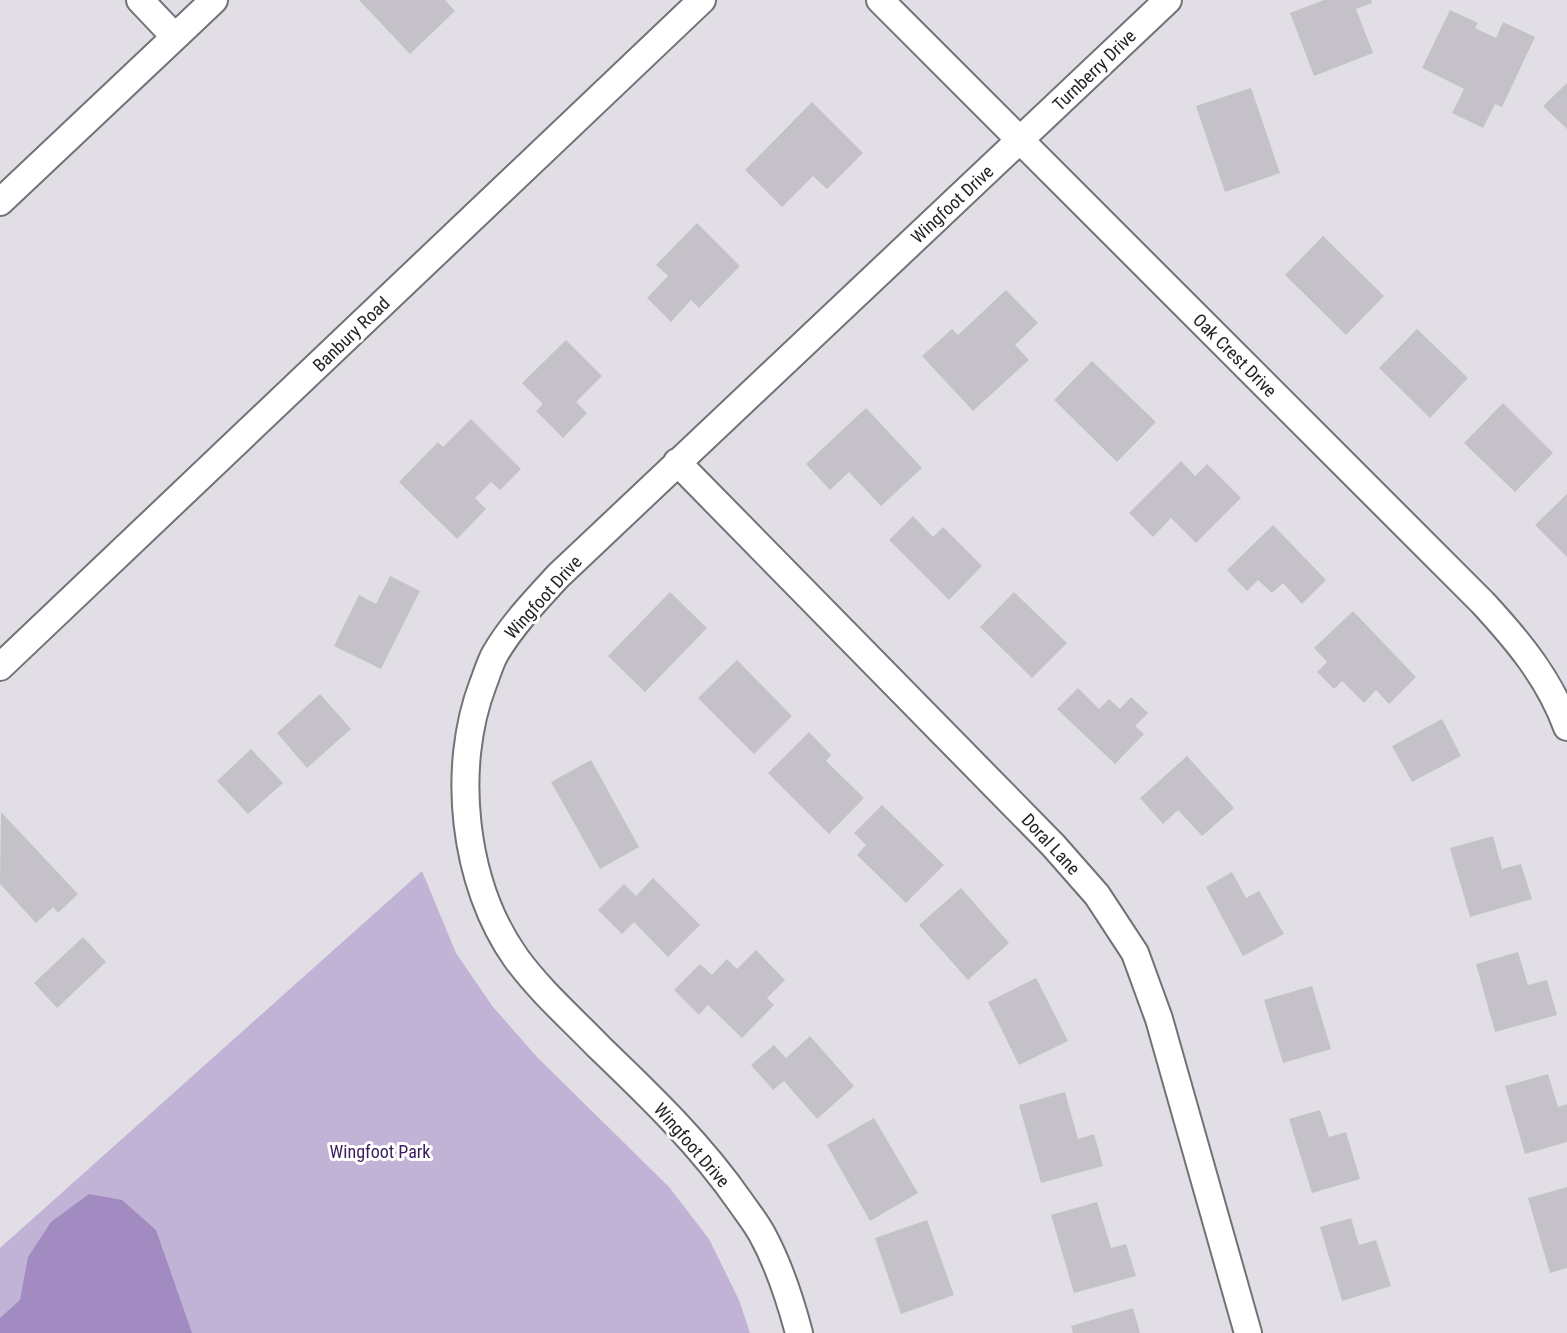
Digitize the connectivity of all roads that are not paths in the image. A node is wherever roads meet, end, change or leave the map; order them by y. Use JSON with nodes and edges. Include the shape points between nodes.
{"nodes":[{"id":1,"x":140,"y":0,"type":"edge"},
{"id":2,"x":214,"y":0,"type":"edge"},
{"id":3,"x":702,"y":0,"type":"edge"},
{"id":4,"x":880,"y":0,"type":"edge"},
{"id":5,"x":1168,"y":0,"type":"edge"},
{"id":6,"x":175,"y":37,"type":"junction"},
{"id":7,"x":1020,"y":140,"type":"junction"},
{"id":8,"x":0,"y":202,"type":"edge"},
{"id":9,"x":677,"y":462,"type":"junction"},
{"id":10,"x":0,"y":667,"type":"edge"},
{"id":11,"x":1567,"y":727,"type":"edge"},
{"id":12,"x":799,"y":1333,"type":"edge"},
{"id":13,"x":1248,"y":1333,"type":"edge"}],
"edges":[{"from":1,"to":6,"type":"street"},
{"from":2,"to":6,"type":"street"},
{"from":3,"to":10,"type":"street","name":"Banbury Road"},
{"from":4,"to":7,"type":"street","name":"Oak Crest Drive"},
{"from":5,"to":7,"type":"street","name":"Turnberry Drive"},
{"from":6,"to":8,"type":"street"},
{"from":7,"to":9,"type":"street","name":"Wingfoot Drive"},
{"from":7,"to":11,"type":"street","name":"Oak Crest Drive","via":[[1514,636],[1542,674]]},
{"from":9,"to":12,"type":"street","name":"Wingfoot Drive","via":[[558,576],[494,656],[475,705],[465,757],[464,803],[481,883],[515,956],[545,993],[716,1167],[762,1233],[790,1298]]},
{"from":9,"to":13,"type":"street","name":"Doral Lane","via":[[1097,895],[1135,953],[1159,1019]]}]}
